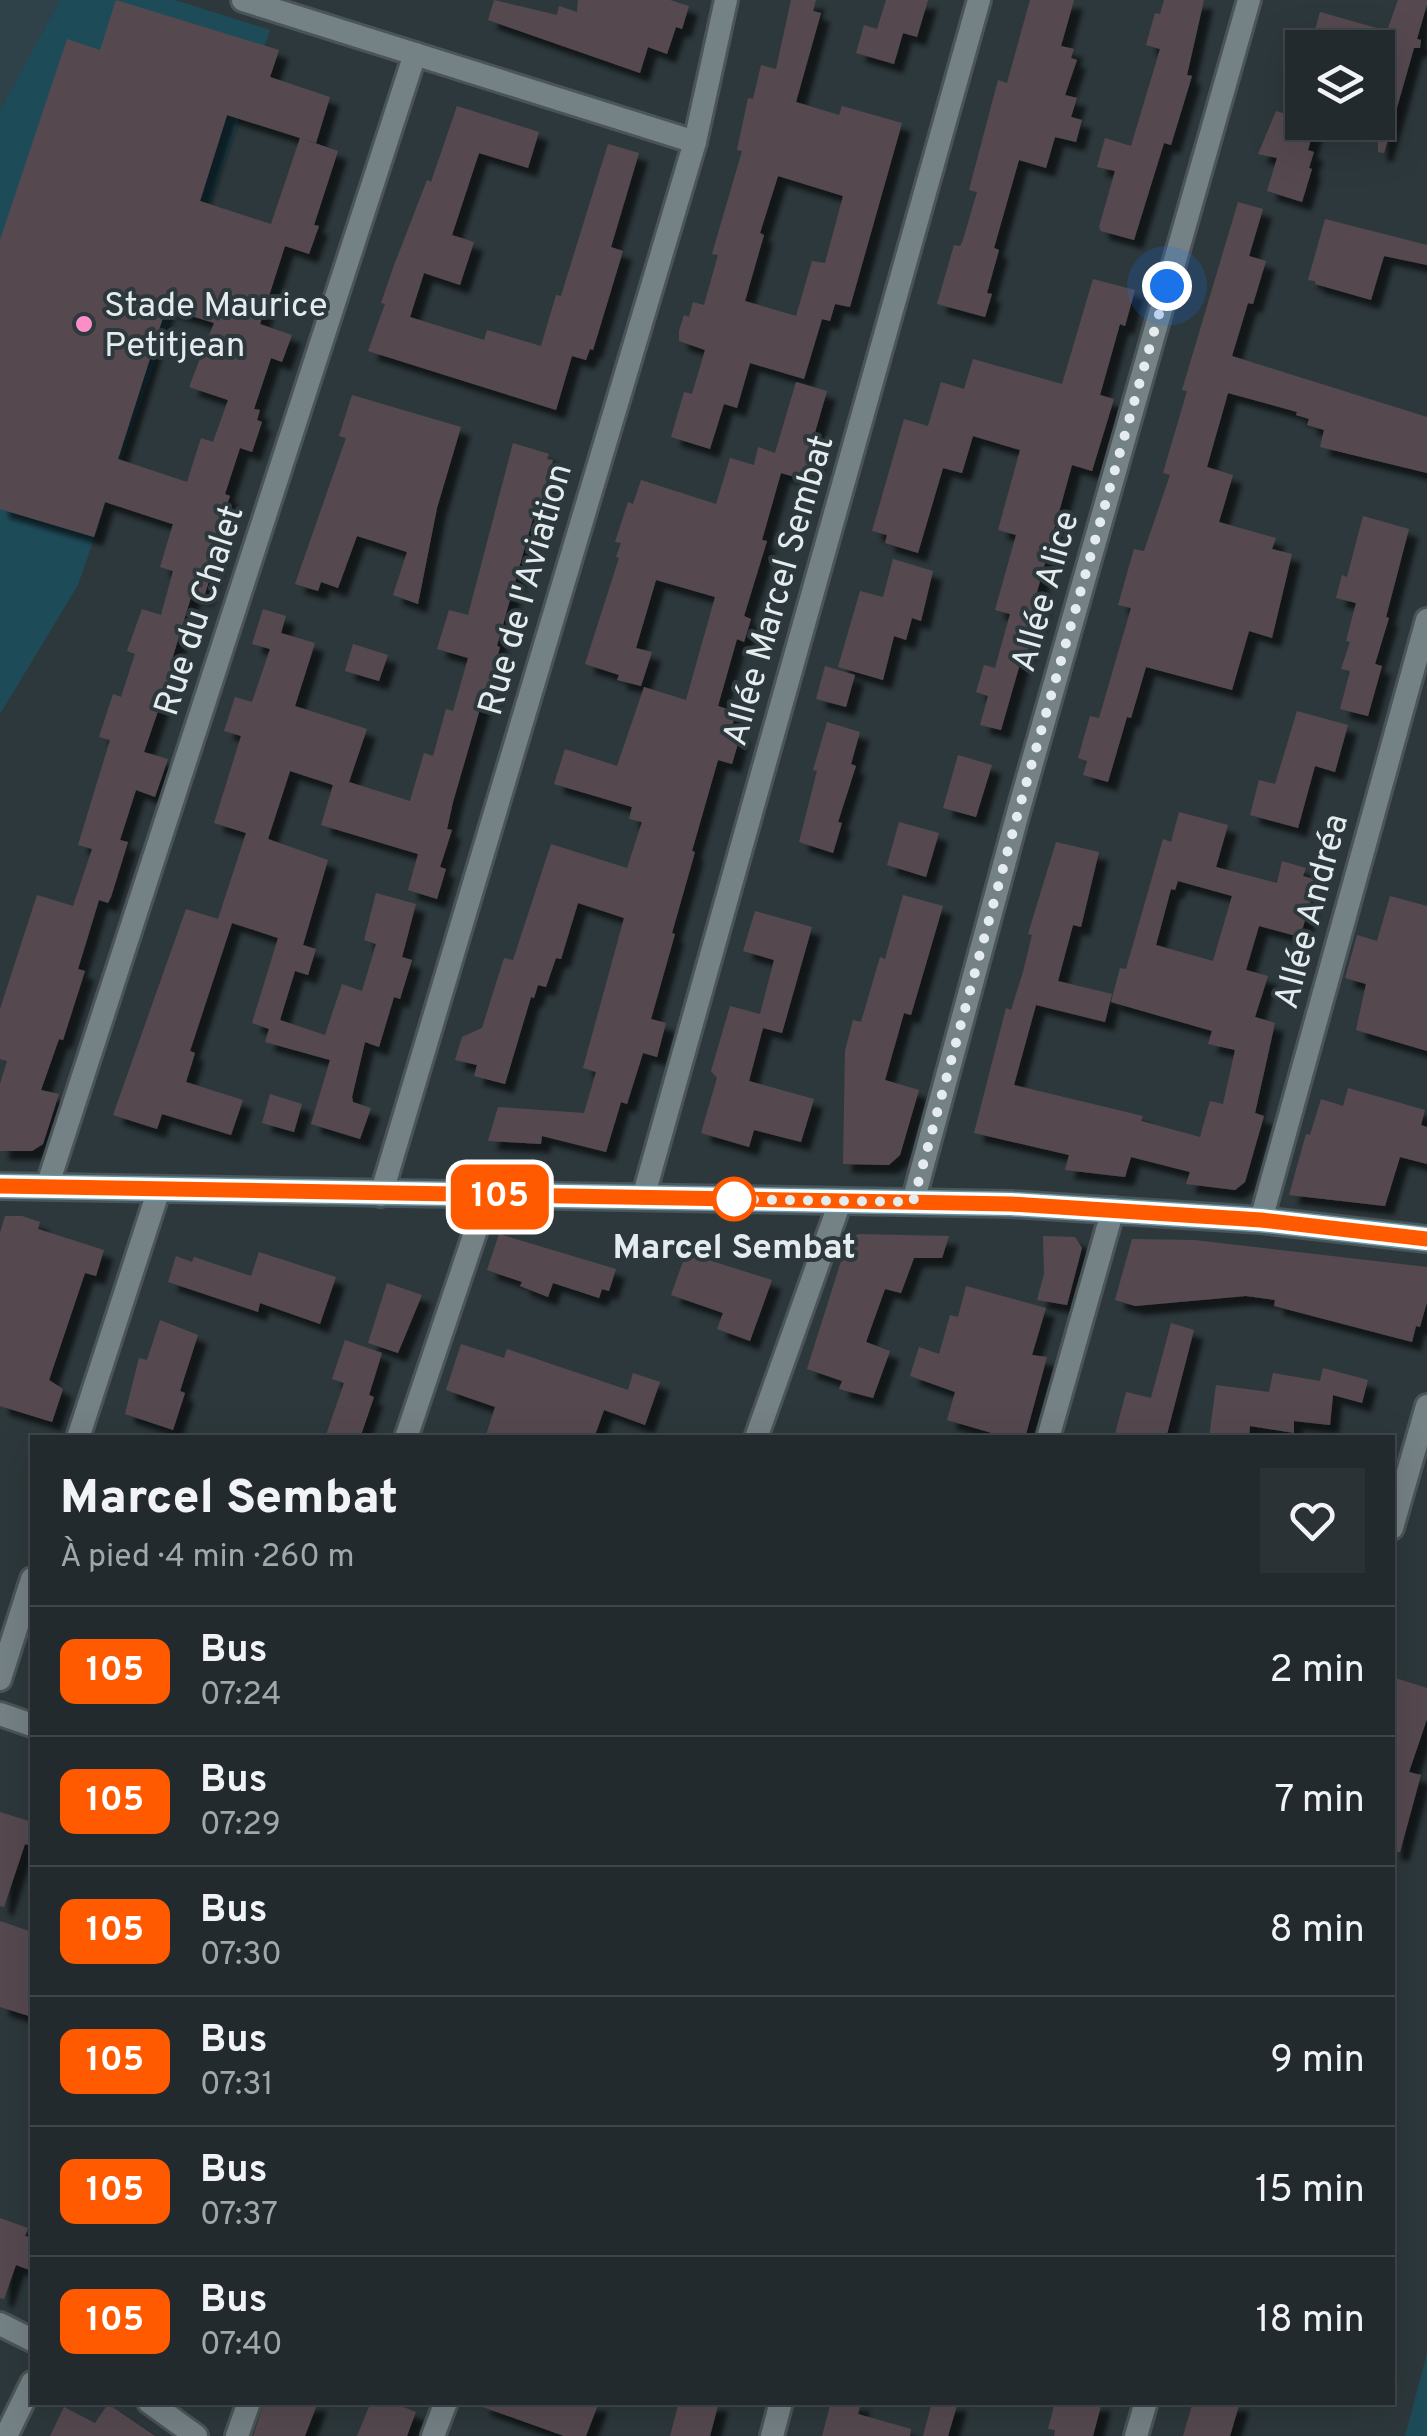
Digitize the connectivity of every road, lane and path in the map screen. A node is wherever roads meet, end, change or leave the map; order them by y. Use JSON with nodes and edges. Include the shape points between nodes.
{"nodes":[{"id":1,"x":242,"y":0,"type":"edge"},
{"id":2,"x":726,"y":0,"type":"edge"},
{"id":3,"x":979,"y":0,"type":"edge"},
{"id":4,"x":1249,"y":0,"type":"edge"},
{"id":5,"x":415,"y":54,"type":"junction"},
{"id":6,"x":695,"y":142,"type":"junction"},
{"id":7,"x":1427,"y":620,"type":"edge"},
{"id":8,"x":0,"y":1186,"type":"edge"},
{"id":9,"x":47,"y":1187,"type":"junction"},
{"id":10,"x":159,"y":1189,"type":"junction"},
{"id":11,"x":381,"y":1195,"type":"junction"},
{"id":12,"x":487,"y":1197,"type":"junction"},
{"id":13,"x":643,"y":1198,"type":"junction"},
{"id":14,"x":840,"y":1202,"type":"junction"},
{"id":15,"x":913,"y":1202,"type":"junction"},
{"id":16,"x":1113,"y":1209,"type":"junction"},
{"id":17,"x":1261,"y":1220,"type":"junction"},
{"id":18,"x":1425,"y":1239,"type":"edge"},
{"id":19,"x":1427,"y":1406,"type":"edge"},
{"id":20,"x":79,"y":1435,"type":"edge"},
{"id":21,"x":407,"y":1435,"type":"edge"},
{"id":22,"x":757,"y":1435,"type":"edge"},
{"id":23,"x":1049,"y":1435,"type":"edge"},
{"id":24,"x":1395,"y":1518,"type":"edge"},
{"id":25,"x":30,"y":1585,"type":"edge"},
{"id":26,"x":0,"y":1680,"type":"edge"},
{"id":27,"x":0,"y":1714,"type":"edge"},
{"id":28,"x":30,"y":1724,"type":"edge"},
{"id":29,"x":0,"y":2324,"type":"edge"},
{"id":30,"x":30,"y":2339,"type":"edge"},
{"id":31,"x":30,"y":2387,"type":"edge"},
{"id":32,"x":152,"y":2405,"type":"edge"},
{"id":33,"x":248,"y":2405,"type":"edge"},
{"id":34,"x":445,"y":2405,"type":"edge"},
{"id":35,"x":779,"y":2405,"type":"edge"},
{"id":36,"x":1145,"y":2405,"type":"edge"},
{"id":37,"x":6,"y":2436,"type":"edge"},
{"id":38,"x":196,"y":2436,"type":"edge"},
{"id":39,"x":237,"y":2436,"type":"edge"},
{"id":40,"x":433,"y":2436,"type":"edge"},
{"id":41,"x":772,"y":2436,"type":"edge"},
{"id":42,"x":1136,"y":2436,"type":"edge"}],
"edges":[{"from":1,"to":5,"type":"street"},
{"from":2,"to":6,"type":"street","name":"Rue de l'Aviation"},
{"from":3,"to":13,"type":"street","name":"Allée Marcel Sembat"},
{"from":4,"to":15,"type":"street","name":"Allée Alice"},
{"from":5,"to":6,"type":"street"},
{"from":5,"to":9,"type":"street","name":"Rue du Chalet"},
{"from":6,"to":11,"type":"street","name":"Rue de l'Aviation"},
{"from":7,"to":17,"type":"street","name":"Allée Andréa"},
{"from":8,"to":9,"type":"street"},
{"from":9,"to":10,"type":"street"},
{"from":10,"to":11,"type":"street"},
{"from":10,"to":20,"type":"street"},
{"from":11,"to":12,"type":"street"},
{"from":12,"to":13,"type":"street"},
{"from":12,"to":21,"type":"street"},
{"from":13,"to":14,"type":"street"},
{"from":14,"to":15,"type":"street"},
{"from":14,"to":22,"type":"street"},
{"from":15,"to":16,"type":"street"},
{"from":16,"to":17,"type":"street"},
{"from":16,"to":23,"type":"street"},
{"from":17,"to":18,"type":"street"},
{"from":19,"to":24,"type":"street"},
{"from":25,"to":26,"type":"street"},
{"from":27,"to":28,"type":"street"},
{"from":29,"to":30,"type":"street"},
{"from":31,"to":37,"type":"street"},
{"from":32,"to":38,"type":"street"},
{"from":33,"to":39,"type":"street"},
{"from":34,"to":40,"type":"street"},
{"from":35,"to":41,"type":"street"},
{"from":36,"to":42,"type":"street"}]}
